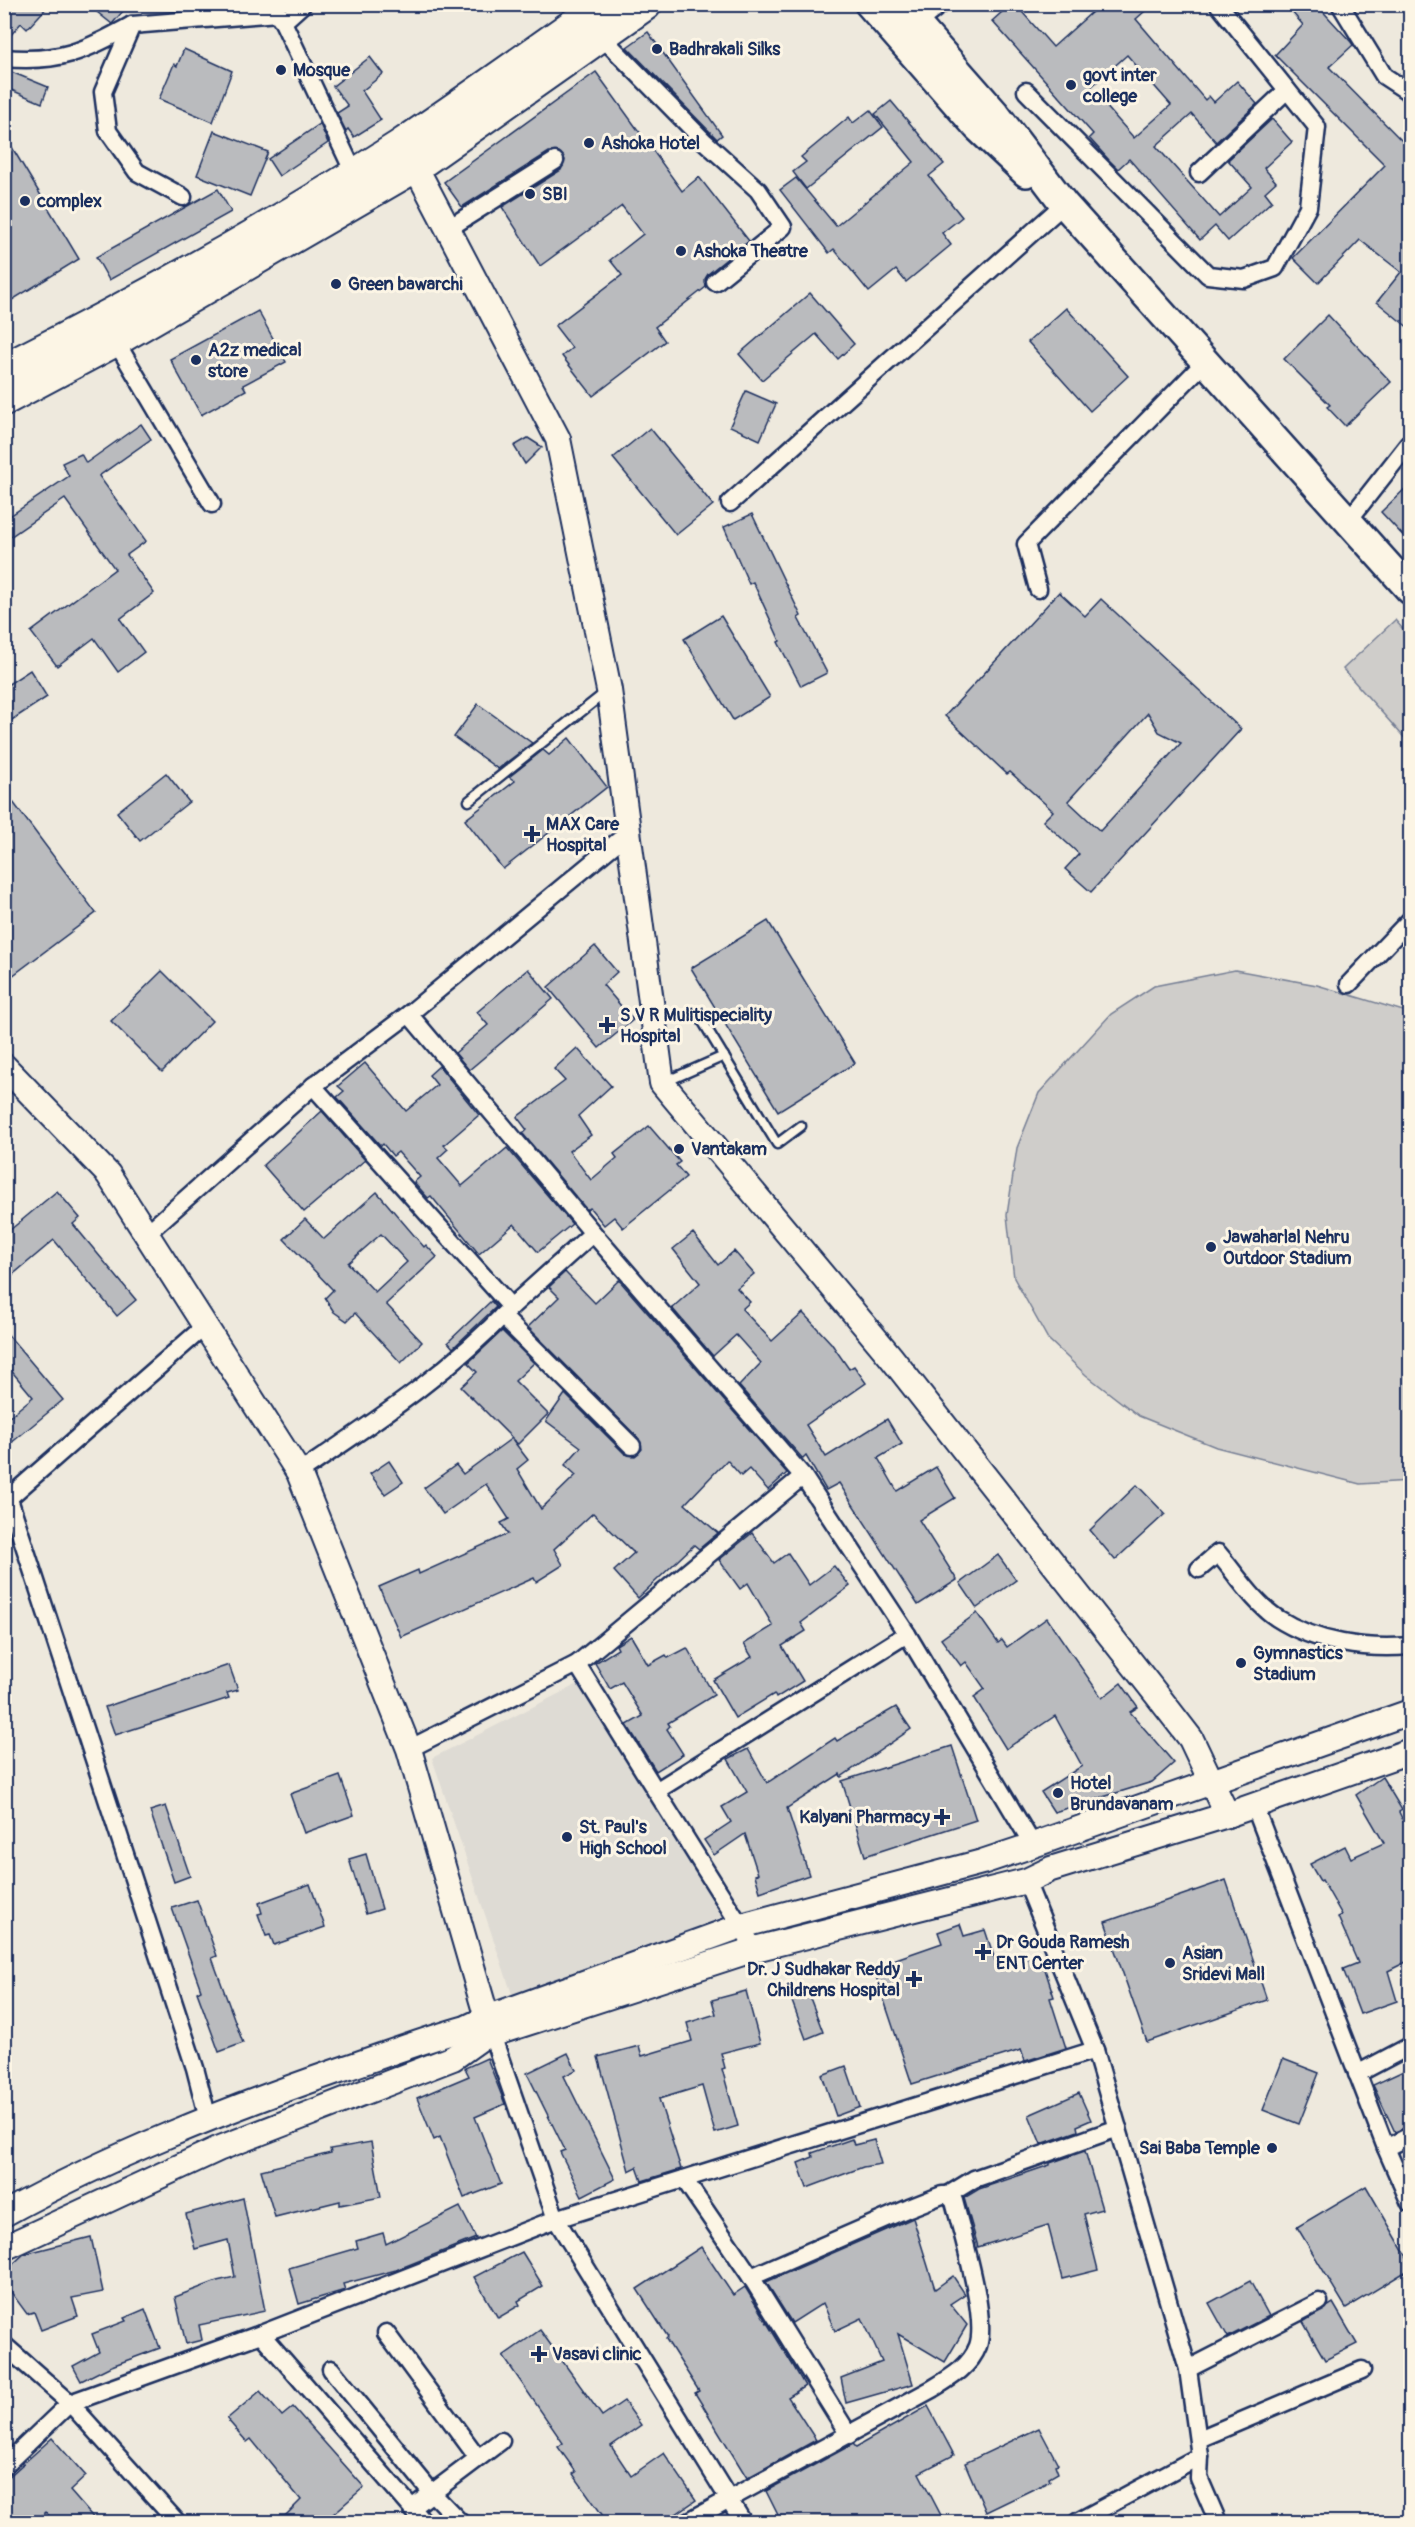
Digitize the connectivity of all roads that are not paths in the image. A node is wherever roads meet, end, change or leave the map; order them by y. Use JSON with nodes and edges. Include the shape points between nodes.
{"nodes":[{"id":1,"x":303,"y":4,"type":"edge"},
{"id":2,"x":604,"y":4,"type":"edge"},
{"id":3,"x":645,"y":4,"type":"edge"},
{"id":4,"x":869,"y":4,"type":"edge"},
{"id":5,"x":941,"y":4,"type":"edge"},
{"id":6,"x":1218,"y":4,"type":"edge"},
{"id":7,"x":1340,"y":4,"type":"edge"},
{"id":8,"x":278,"y":13,"type":"edge"},
{"id":9,"x":908,"y":14,"type":"edge"},
{"id":10,"x":132,"y":25,"type":"junction"},
{"id":11,"x":601,"y":36,"type":"junction"},
{"id":12,"x":4,"y":58,"type":"edge"},
{"id":13,"x":1287,"y":90,"type":"junction"},
{"id":14,"x":1026,"y":91,"type":"dead end"},
{"id":15,"x":1410,"y":93,"type":"edge"},
{"id":16,"x":555,"y":161,"type":"dead end"},
{"id":17,"x":415,"y":166,"type":"junction"},
{"id":18,"x":1200,"y":173,"type":"dead end"},
{"id":19,"x":355,"y":175,"type":"junction"},
{"id":20,"x":183,"y":197,"type":"dead end"},
{"id":21,"x":1064,"y":204,"type":"junction"},
{"id":22,"x":449,"y":228,"type":"junction"},
{"id":23,"x":715,"y":282,"type":"dead end"},
{"id":24,"x":115,"y":340,"type":"junction"},
{"id":25,"x":1205,"y":362,"type":"junction"},
{"id":26,"x":4,"y":370,"type":"edge"},
{"id":27,"x":4,"y":399,"type":"edge"},
{"id":28,"x":1410,"y":442,"type":"edge"},
{"id":29,"x":730,"y":503,"type":"dead end"},
{"id":30,"x":212,"y":504,"type":"dead end"},
{"id":31,"x":1348,"y":521,"type":"junction"},
{"id":32,"x":1038,"y":589,"type":"dead end"},
{"id":33,"x":1410,"y":590,"type":"edge"},
{"id":34,"x":609,"y":690,"type":"junction"},
{"id":35,"x":469,"y":801,"type":"dead end"},
{"id":36,"x":628,"y":832,"type":"junction"},
{"id":37,"x":1410,"y":920,"type":"edge"},
{"id":38,"x":1349,"y":984,"type":"dead end"},
{"id":39,"x":409,"y":1014,"type":"junction"},
{"id":40,"x":700,"y":1017,"type":"dead end"},
{"id":41,"x":724,"y":1056,"type":"junction"},
{"id":42,"x":4,"y":1066,"type":"edge"},
{"id":43,"x":662,"y":1083,"type":"junction"},
{"id":44,"x":313,"y":1086,"type":"junction"},
{"id":45,"x":801,"y":1126,"type":"dead end"},
{"id":46,"x":593,"y":1233,"type":"junction"},
{"id":47,"x":146,"y":1234,"type":"junction"},
{"id":48,"x":507,"y":1312,"type":"junction"},
{"id":49,"x":205,"y":1326,"type":"junction"},
{"id":50,"x":632,"y":1446,"type":"dead end"},
{"id":51,"x":299,"y":1473,"type":"junction"},
{"id":52,"x":803,"y":1476,"type":"junction"},
{"id":53,"x":7,"y":1501,"type":"edge"},
{"id":54,"x":1199,"y":1569,"type":"dead end"},
{"id":55,"x":907,"y":1634,"type":"junction"},
{"id":56,"x":1410,"y":1646,"type":"edge"},
{"id":57,"x":577,"y":1664,"type":"junction"},
{"id":58,"x":1410,"y":1712,"type":"edge"},
{"id":59,"x":409,"y":1749,"type":"junction"},
{"id":60,"x":1410,"y":1751,"type":"edge"},
{"id":61,"x":1212,"y":1783,"type":"junction"},
{"id":62,"x":656,"y":1791,"type":"junction"},
{"id":63,"x":1254,"y":1805,"type":"junction"},
{"id":64,"x":1227,"y":1815,"type":"junction"},
{"id":65,"x":1033,"y":1845,"type":"junction"},
{"id":66,"x":1026,"y":1881,"type":"junction"},
{"id":67,"x":741,"y":1926,"type":"junction"},
{"id":68,"x":755,"y":1949,"type":"junction"},
{"id":69,"x":489,"y":2026,"type":"junction"},
{"id":70,"x":1410,"y":2046,"type":"edge"},
{"id":71,"x":1095,"y":2050,"type":"junction"},
{"id":72,"x":1356,"y":2074,"type":"junction"},
{"id":73,"x":208,"y":2119,"type":"junction"},
{"id":74,"x":1118,"y":2128,"type":"junction"},
{"id":75,"x":1410,"y":2136,"type":"edge"},
{"id":76,"x":1386,"y":2148,"type":"junction"},
{"id":77,"x":684,"y":2179,"type":"junction"},
{"id":78,"x":948,"y":2195,"type":"junction"},
{"id":79,"x":1410,"y":2203,"type":"edge"},
{"id":80,"x":4,"y":2214,"type":"edge"},
{"id":81,"x":556,"y":2219,"type":"junction"},
{"id":82,"x":4,"y":2248,"type":"edge"},
{"id":83,"x":751,"y":2277,"type":"junction"},
{"id":84,"x":1319,"y":2302,"type":"dead end"},
{"id":85,"x":386,"y":2333,"type":"dead end"},
{"id":86,"x":261,"y":2334,"type":"junction"},
{"id":87,"x":4,"y":2345,"type":"edge"},
{"id":88,"x":331,"y":2369,"type":"dead end"},
{"id":89,"x":1188,"y":2369,"type":"junction"},
{"id":90,"x":1362,"y":2370,"type":"dead end"},
{"id":91,"x":70,"y":2403,"type":"junction"},
{"id":92,"x":849,"y":2435,"type":"junction"},
{"id":93,"x":1198,"y":2439,"type":"junction"},
{"id":94,"x":501,"y":2441,"type":"dead end"},
{"id":95,"x":1200,"y":2456,"type":"junction"},
{"id":96,"x":478,"y":2458,"type":"junction"},
{"id":97,"x":4,"y":2466,"type":"edge"},
{"id":98,"x":432,"y":2493,"type":"junction"},
{"id":99,"x":727,"y":2499,"type":"junction"},
{"id":100,"x":412,"y":2508,"type":"junction"},
{"id":101,"x":177,"y":2523,"type":"edge"},
{"id":102,"x":424,"y":2523,"type":"edge"},
{"id":103,"x":460,"y":2523,"type":"edge"},
{"id":104,"x":687,"y":2523,"type":"edge"},
{"id":105,"x":742,"y":2523,"type":"edge"},
{"id":106,"x":1077,"y":2523,"type":"edge"},
{"id":107,"x":1218,"y":2523,"type":"edge"}],
"edges":[{"from":1,"to":8,"type":"street"},
{"from":2,"to":19,"type":"highway"},
{"from":3,"to":11,"type":"highway"},
{"from":4,"to":21,"type":"main road","via":[[976,127]]},
{"from":5,"to":9,"type":"street"},
{"from":6,"to":13,"type":"street"},
{"from":7,"to":15,"type":"street","via":[[1384,76]]},
{"from":8,"to":10,"type":"street"},
{"from":8,"to":19,"type":"street"},
{"from":9,"to":21,"type":"main road","via":[[995,113]]},
{"from":10,"to":12,"type":"street","via":[[81,52],[40,60]]},
{"from":10,"to":20,"type":"street","via":[[103,92],[108,131],[137,172]]},
{"from":11,"to":17,"type":"highway"},
{"from":11,"to":23,"type":"street","via":[[758,190],[783,227]]},
{"from":13,"to":14,"type":"street","via":[[1317,128],[1308,207],[1275,268],[1244,279],[1208,275]]},
{"from":13,"to":18,"type":"street"},
{"from":16,"to":22,"type":"street"},
{"from":17,"to":22,"type":"street"},
{"from":17,"to":24,"type":"highway"},
{"from":19,"to":26,"type":"highway","via":[[105,320]]},
{"from":21,"to":25,"type":"main road"},
{"from":21,"to":29,"type":"street"},
{"from":22,"to":34,"type":"street","via":[[558,439]]},
{"from":24,"to":27,"type":"highway"},
{"from":24,"to":30,"type":"street"},
{"from":25,"to":31,"type":"main road"},
{"from":25,"to":32,"type":"street","via":[[1026,544]]},
{"from":28,"to":31,"type":"street"},
{"from":31,"to":33,"type":"main road"},
{"from":34,"to":35,"type":"lane"},
{"from":34,"to":36,"type":"street"},
{"from":36,"to":39,"type":"street"},
{"from":36,"to":43,"type":"street"},
{"from":37,"to":38,"type":"street"},
{"from":39,"to":44,"type":"street"},
{"from":39,"to":46,"type":"street"},
{"from":40,"to":41,"type":"lane"},
{"from":41,"to":43,"type":"lane"},
{"from":41,"to":45,"type":"lane","via":[[777,1144]]},
{"from":42,"to":47,"type":"street","via":[[108,1174]]},
{"from":43,"to":61,"type":"street","via":[[890,1356],[1157,1695],[1191,1739]]},
{"from":44,"to":47,"type":"street"},
{"from":44,"to":48,"type":"street"},
{"from":46,"to":48,"type":"street"},
{"from":46,"to":52,"type":"street"},
{"from":47,"to":49,"type":"street"},
{"from":48,"to":50,"type":"street"},
{"from":48,"to":51,"type":"street","via":[[477,1344],[415,1395]]},
{"from":49,"to":51,"type":"street"},
{"from":49,"to":53,"type":"street"},
{"from":51,"to":59,"type":"street"},
{"from":52,"to":55,"type":"street"},
{"from":52,"to":57,"type":"street"},
{"from":53,"to":73,"type":"street","via":[[192,2056]]},
{"from":54,"to":56,"type":"street","via":[[1218,1553],[1276,1617],[1315,1636],[1353,1646]]},
{"from":55,"to":62,"type":"street"},
{"from":55,"to":65,"type":"street"},
{"from":57,"to":59,"type":"street"},
{"from":57,"to":62,"type":"street"},
{"from":58,"to":61,"type":"street"},
{"from":59,"to":69,"type":"street"},
{"from":60,"to":63,"type":"street"},
{"from":61,"to":64,"type":"street"},
{"from":61,"to":65,"type":"street"},
{"from":62,"to":67,"type":"street"},
{"from":63,"to":64,"type":"street"},
{"from":63,"to":72,"type":"street"},
{"from":64,"to":66,"type":"street","via":[[1051,1869]]},
{"from":65,"to":67,"type":"street"},
{"from":66,"to":68,"type":"street"},
{"from":66,"to":71,"type":"street"},
{"from":67,"to":68,"type":"street"},
{"from":67,"to":69,"type":"street"},
{"from":68,"to":69,"type":"street"},
{"from":69,"to":73,"type":"street","via":[[466,2028]]},
{"from":69,"to":81,"type":"street"},
{"from":69,"to":82,"type":"street","via":[[481,2038],[453,2058],[218,2149]]},
{"from":70,"to":72,"type":"street"},
{"from":71,"to":74,"type":"street"},
{"from":71,"to":77,"type":"street"},
{"from":72,"to":76,"type":"street"},
{"from":73,"to":80,"type":"street","via":[[65,2181]]},
{"from":74,"to":78,"type":"street","via":[[974,2179]]},
{"from":74,"to":89,"type":"street"},
{"from":75,"to":76,"type":"street"},
{"from":76,"to":79,"type":"street"},
{"from":77,"to":81,"type":"street"},
{"from":77,"to":83,"type":"street"},
{"from":78,"to":83,"type":"street"},
{"from":78,"to":92,"type":"street","via":[[954,2201],[977,2302],[982,2328],[978,2347],[962,2370]]},
{"from":81,"to":86,"type":"street"},
{"from":81,"to":99,"type":"street"},
{"from":83,"to":92,"type":"street"},
{"from":84,"to":89,"type":"street"},
{"from":85,"to":96,"type":"street"},
{"from":86,"to":91,"type":"street"},
{"from":86,"to":100,"type":"street"},
{"from":87,"to":91,"type":"street"},
{"from":88,"to":98,"type":"street"},
{"from":89,"to":93,"type":"street"},
{"from":90,"to":93,"type":"street"},
{"from":91,"to":97,"type":"street"},
{"from":91,"to":101,"type":"street"},
{"from":92,"to":99,"type":"street"},
{"from":93,"to":95,"type":"street"},
{"from":94,"to":96,"type":"street"},
{"from":95,"to":106,"type":"street"},
{"from":95,"to":107,"type":"street","via":[[1199,2478]]},
{"from":96,"to":98,"type":"street"},
{"from":98,"to":100,"type":"street"},
{"from":98,"to":103,"type":"street"},
{"from":99,"to":104,"type":"street"},
{"from":99,"to":105,"type":"street"},
{"from":100,"to":102,"type":"street"}]}
